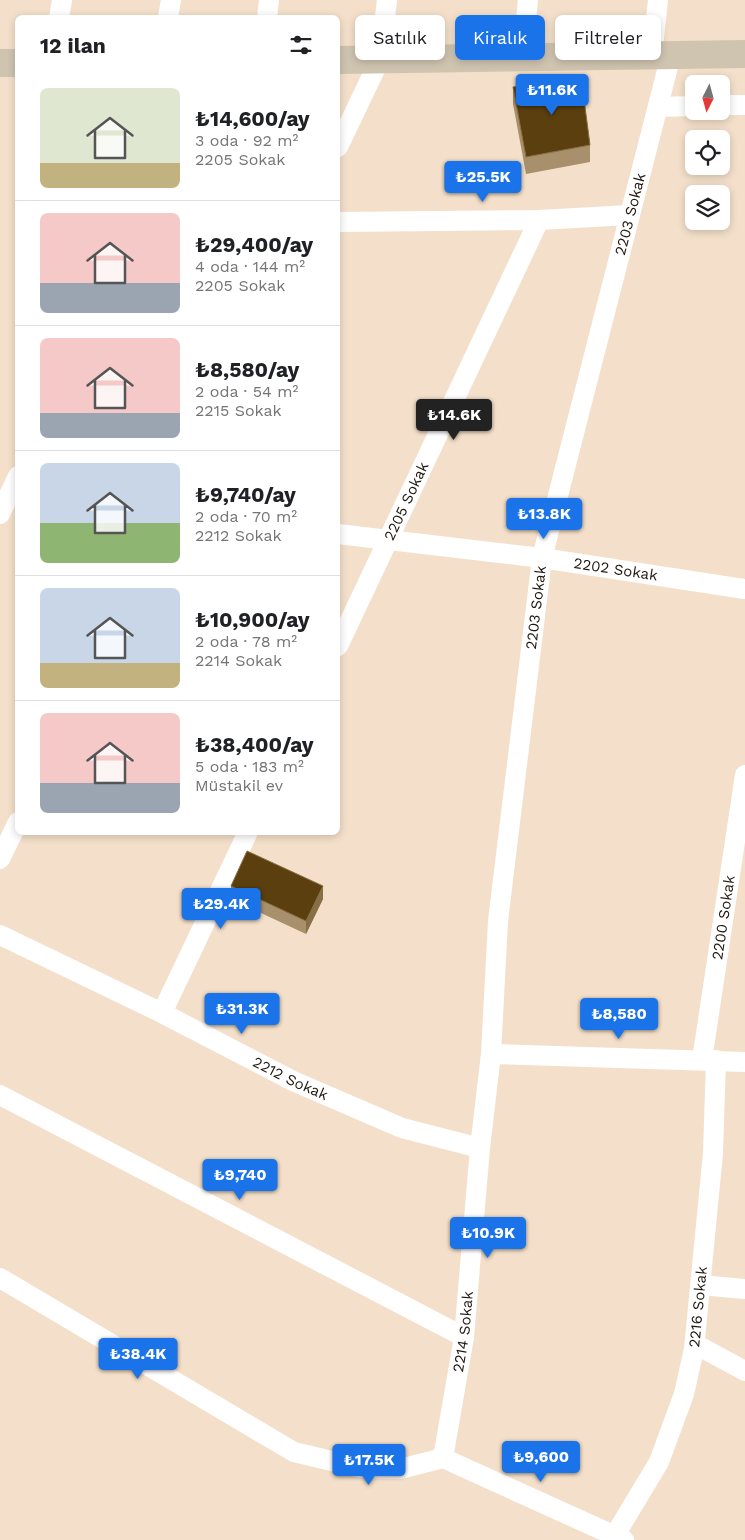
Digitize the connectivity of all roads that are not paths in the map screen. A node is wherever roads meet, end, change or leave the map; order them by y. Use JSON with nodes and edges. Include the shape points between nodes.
{"nodes":[{"id":1,"x":62,"y":0,"type":"edge"},
{"id":2,"x":171,"y":0,"type":"edge"},
{"id":3,"x":269,"y":0,"type":"edge"},
{"id":4,"x":387,"y":0,"type":"edge"},
{"id":5,"x":528,"y":0,"type":"edge"},
{"id":6,"x":658,"y":0,"type":"edge"},
{"id":7,"x":60,"y":15,"type":"edge"},
{"id":8,"x":168,"y":15,"type":"edge"},
{"id":9,"x":267,"y":15,"type":"edge"},
{"id":10,"x":385,"y":15,"type":"edge"},
{"id":11,"x":526,"y":15,"type":"edge"},
{"id":12,"x":659,"y":15,"type":"edge"},
{"id":13,"x":745,"y":54,"type":"edge"},
{"id":14,"x":661,"y":55,"type":"edge"},
{"id":15,"x":340,"y":60,"type":"edge"},
{"id":16,"x":355,"y":60,"type":"edge"},
{"id":17,"x":380,"y":60,"type":"edge"},
{"id":18,"x":661,"y":60,"type":"edge"},
{"id":19,"x":0,"y":63,"type":"edge"},
{"id":20,"x":15,"y":63,"type":"edge"},
{"id":21,"x":745,"y":104,"type":"edge"},
{"id":22,"x":730,"y":105,"type":"edge"},
{"id":23,"x":685,"y":106,"type":"edge"},
{"id":24,"x":658,"y":107,"type":"junction"},
{"id":25,"x":340,"y":143,"type":"edge"},
{"id":26,"x":629,"y":215,"type":"junction"},
{"id":27,"x":539,"y":220,"type":"junction"},
{"id":28,"x":340,"y":222,"type":"edge"},
{"id":29,"x":15,"y":483,"type":"edge"},
{"id":30,"x":0,"y":514,"type":"edge"},
{"id":31,"x":340,"y":534,"type":"edge"},
{"id":32,"x":388,"y":540,"type":"junction"},
{"id":33,"x":542,"y":558,"type":"junction"},
{"id":34,"x":745,"y":589,"type":"edge"},
{"id":35,"x":340,"y":642,"type":"edge"},
{"id":36,"x":745,"y":775,"type":"edge"},
{"id":37,"x":15,"y":828,"type":"edge"},
{"id":38,"x":247,"y":835,"type":"edge"},
{"id":39,"x":0,"y":859,"type":"edge"},
{"id":40,"x":0,"y":935,"type":"edge"},
{"id":41,"x":162,"y":1013,"type":"junction"},
{"id":42,"x":491,"y":1054,"type":"junction"},
{"id":43,"x":709,"y":1060,"type":"junction"},
{"id":44,"x":745,"y":1062,"type":"edge"},
{"id":45,"x":0,"y":1095,"type":"edge"},
{"id":46,"x":480,"y":1148,"type":"junction"},
{"id":47,"x":0,"y":1278,"type":"edge"},
{"id":48,"x":700,"y":1285,"type":"junction"},
{"id":49,"x":745,"y":1289,"type":"edge"},
{"id":50,"x":464,"y":1337,"type":"junction"},
{"id":51,"x":695,"y":1344,"type":"junction"},
{"id":52,"x":745,"y":1371,"type":"edge"},
{"id":53,"x":444,"y":1458,"type":"junction"},
{"id":54,"x":619,"y":1538,"type":"edge"}],
"edges":[{"from":1,"to":7,"type":"street"},
{"from":2,"to":8,"type":"street"},
{"from":3,"to":9,"type":"street"},
{"from":4,"to":10,"type":"street"},
{"from":5,"to":11,"type":"street"},
{"from":6,"to":12,"type":"street","name":"2203 Sokak"},
{"from":13,"to":14,"type":"main road"},
{"from":15,"to":16,"type":"main road"},
{"from":17,"to":25,"type":"street"},
{"from":18,"to":24,"type":"street","name":"2203 Sokak"},
{"from":19,"to":20,"type":"main road"},
{"from":21,"to":22,"type":"street"},
{"from":23,"to":24,"type":"street"},
{"from":24,"to":26,"type":"street","name":"2203 Sokak"},
{"from":26,"to":27,"type":"street"},
{"from":26,"to":33,"type":"street","name":"2203 Sokak"},
{"from":27,"to":28,"type":"street"},
{"from":27,"to":32,"type":"street","name":"2205 Sokak"},
{"from":29,"to":30,"type":"street"},
{"from":31,"to":32,"type":"street","name":"2202 Sokak"},
{"from":32,"to":33,"type":"street","name":"2202 Sokak"},
{"from":32,"to":35,"type":"street","name":"2205 Sokak"},
{"from":33,"to":34,"type":"street","name":"2202 Sokak"},
{"from":33,"to":42,"type":"street","name":"2203 Sokak","via":[[498,922]]},
{"from":36,"to":43,"type":"street","name":"2200 Sokak"},
{"from":37,"to":39,"type":"street"},
{"from":38,"to":41,"type":"street"},
{"from":40,"to":41,"type":"street","name":"2212 Sokak"},
{"from":41,"to":46,"type":"street","name":"2212 Sokak","via":[[293,1081],[402,1128]]},
{"from":42,"to":43,"type":"street"},
{"from":42,"to":46,"type":"street","name":"2214 Sokak"},
{"from":43,"to":44,"type":"street"},
{"from":43,"to":48,"type":"street","name":"2216 Sokak","via":[[713,1153]]},
{"from":45,"to":50,"type":"street"},
{"from":46,"to":50,"type":"street","name":"2214 Sokak"},
{"from":47,"to":53,"type":"street","via":[[294,1452],[361,1468],[400,1470]]},
{"from":48,"to":49,"type":"street"},
{"from":48,"to":51,"type":"street","name":"2216 Sokak"},
{"from":50,"to":53,"type":"street","name":"2214 Sokak"},
{"from":51,"to":52,"type":"street"},
{"from":51,"to":54,"type":"street","name":"2216 Sokak","via":[[684,1394],[660,1462]]},
{"from":53,"to":54,"type":"street"}]}
